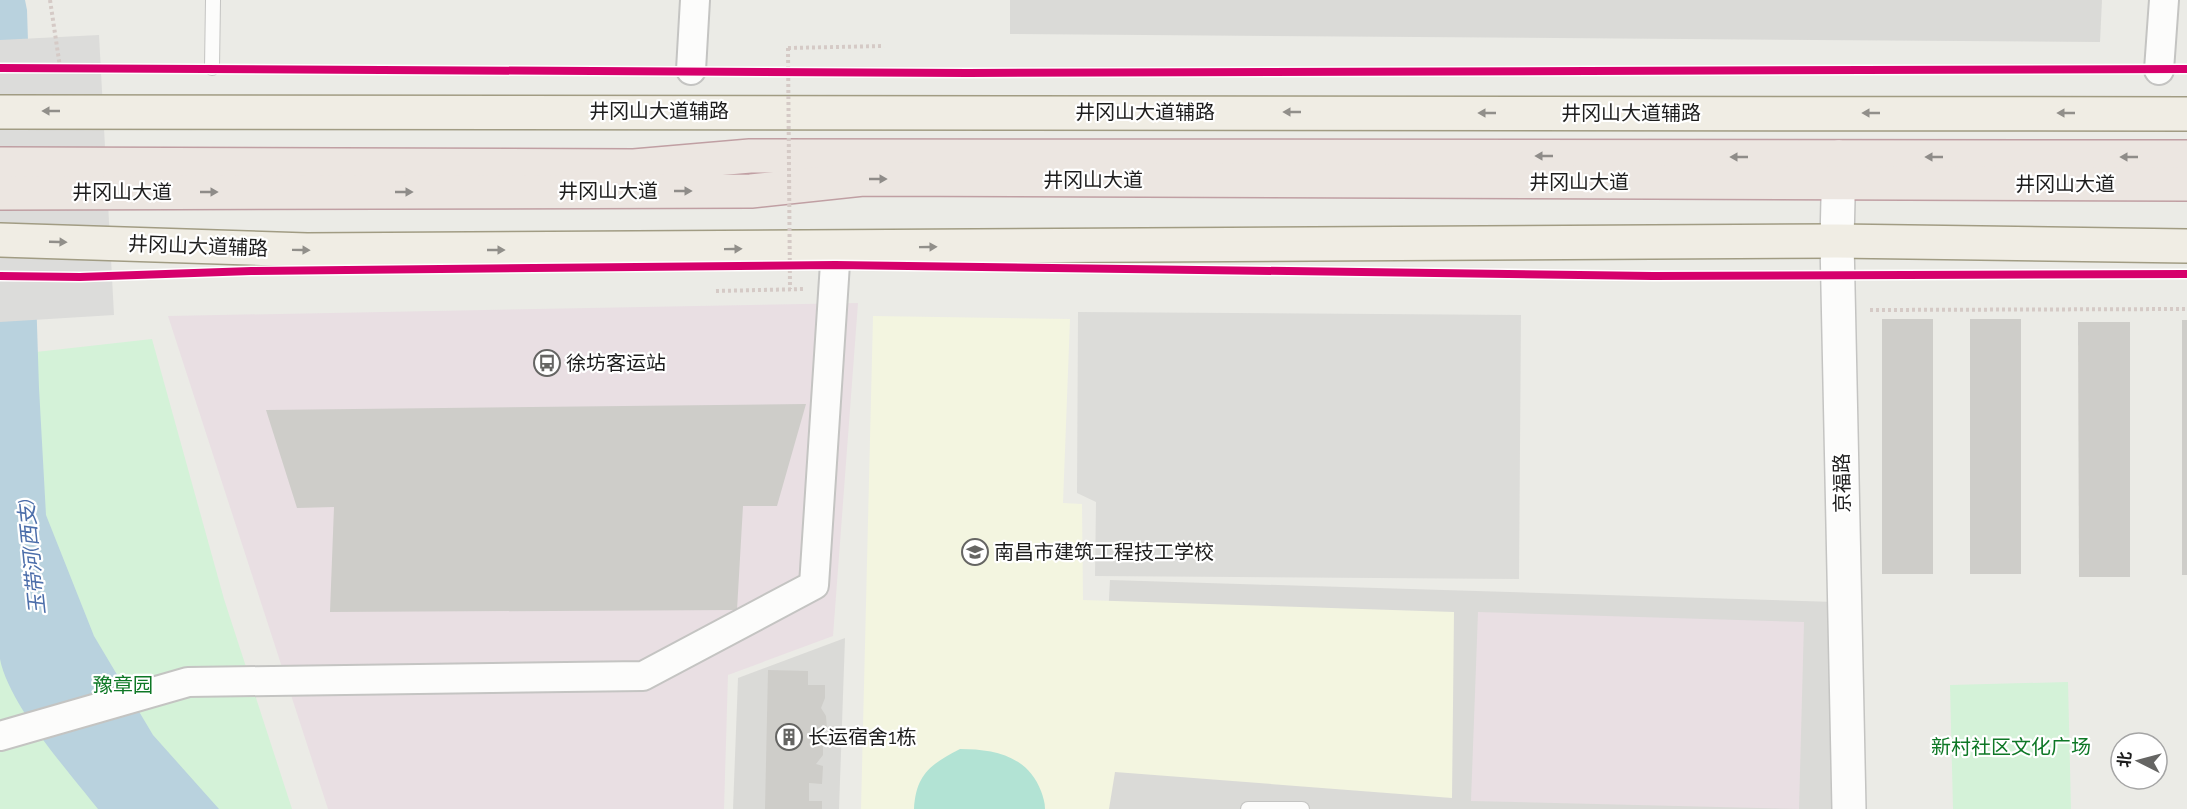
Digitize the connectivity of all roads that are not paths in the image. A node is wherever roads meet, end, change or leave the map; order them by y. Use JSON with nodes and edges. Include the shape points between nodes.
{"nodes":[{"id":1,"x":213,"y":0,"type":"edge"},
{"id":2,"x":695,"y":0,"type":"edge"},
{"id":3,"x":2163,"y":0,"type":"edge"},
{"id":4,"x":213,"y":68,"type":"dead end"},
{"id":5,"x":2159,"y":69,"type":"dead end"},
{"id":6,"x":691,"y":70,"type":"dead end"},
{"id":7,"x":0,"y":111,"type":"edge"},
{"id":8,"x":2187,"y":114,"type":"edge"},
{"id":9,"x":2187,"y":157,"type":"edge"},
{"id":10,"x":0,"y":164,"type":"edge"},
{"id":11,"x":1838,"y":170,"type":"junction"},
{"id":12,"x":69,"y":179,"type":"junction"},
{"id":13,"x":2187,"y":184,"type":"edge"},
{"id":14,"x":0,"y":193,"type":"edge"},
{"id":15,"x":0,"y":240,"type":"edge"},
{"id":16,"x":1837,"y":241,"type":"junction"},
{"id":17,"x":2187,"y":246,"type":"edge"},
{"id":18,"x":835,"y":256,"type":"junction"},
{"id":19,"x":0,"y":736,"type":"edge"},
{"id":20,"x":1248,"y":809,"type":"edge"},
{"id":21,"x":1302,"y":809,"type":"edge"},
{"id":22,"x":1849,"y":809,"type":"edge"}],
"edges":[{"from":1,"to":4,"type":"lane"},
{"from":2,"to":6,"type":"street"},
{"from":3,"to":5,"type":"street"},
{"from":8,"to":7,"type":"main road","name":"井冈山大道辅路","one_way":true},
{"from":9,"to":11,"type":"highway","name":"井冈山大道","one_way":true},
{"from":10,"to":12,"type":"highway","name":"井冈山大道"},
{"from":11,"to":12,"type":"highway","name":"井冈山大道","via":[[863,179],[751,190]]},
{"from":11,"to":13,"type":"highway","name":"井冈山大道"},
{"from":11,"to":16,"type":"street","name":"京福路"},
{"from":12,"to":14,"type":"highway","name":"井冈山大道"},
{"from":15,"to":18,"type":"main road","name":"井冈山大道辅路","one_way":true,"via":[[307,250]]},
{"from":16,"to":17,"type":"main road","name":"井冈山大道辅路"},
{"from":18,"to":16,"type":"main road","name":"井冈山大道辅路","one_way":true},
{"from":16,"to":22,"type":"street","name":"京福路"},
{"from":18,"to":19,"type":"street","via":[[814,585],[644,676],[188,681]]},
{"from":20,"to":21,"type":"lane"}]}
